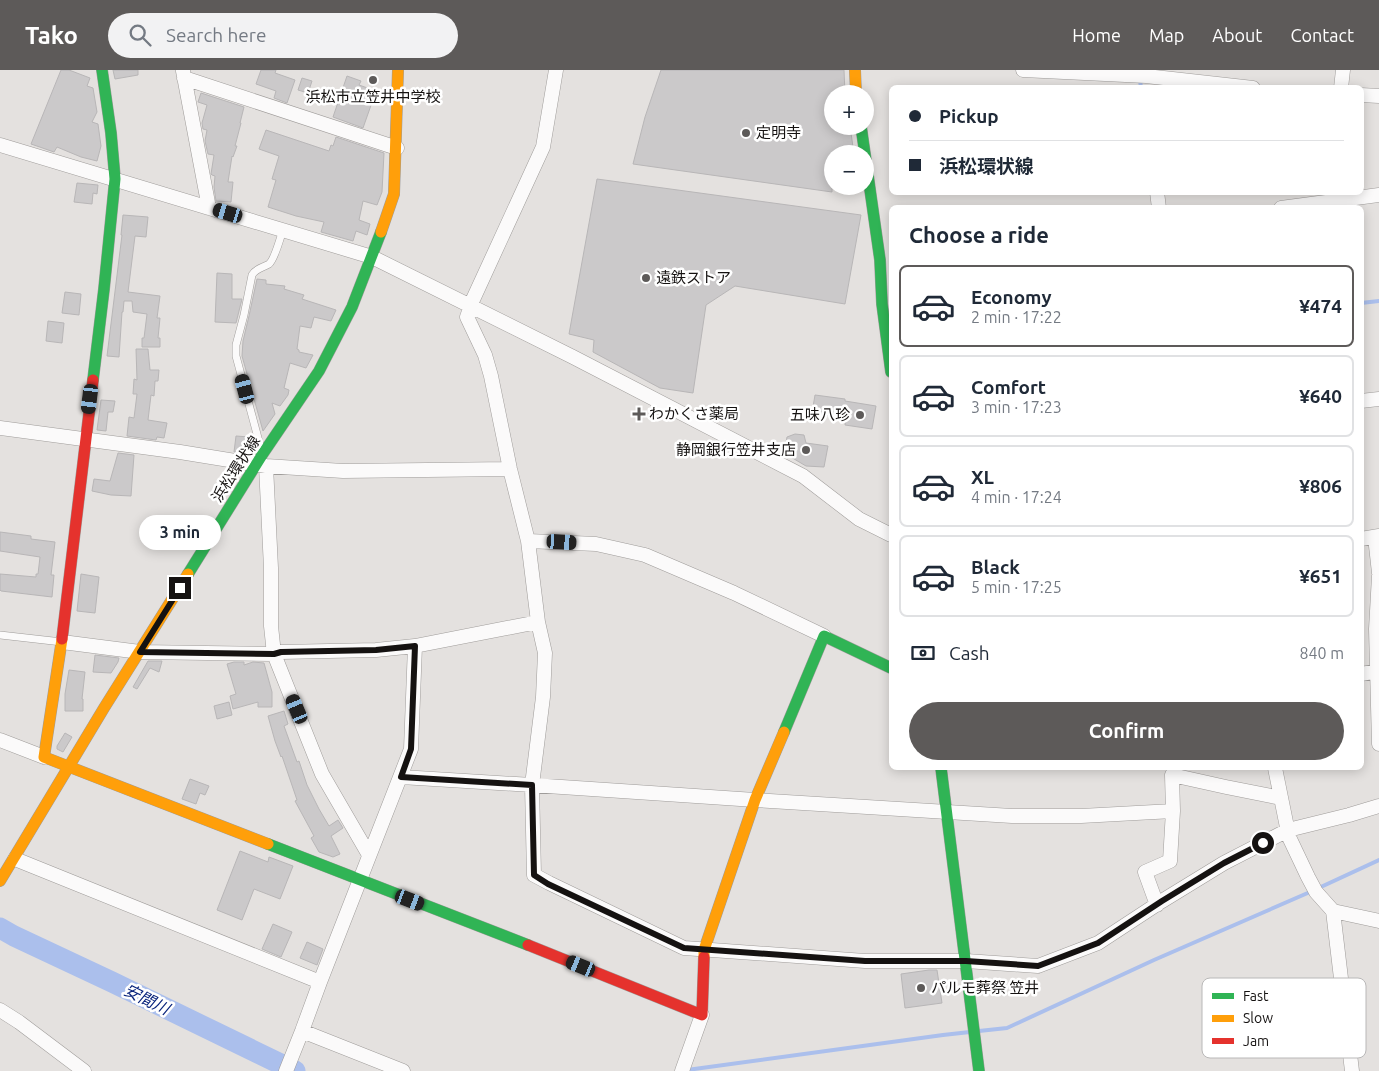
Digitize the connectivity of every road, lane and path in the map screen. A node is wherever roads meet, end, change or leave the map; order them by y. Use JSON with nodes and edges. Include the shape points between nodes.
{"nodes":[{"id":1,"x":102,"y":70,"type":"edge"},
{"id":2,"x":398,"y":70,"type":"edge"},
{"id":3,"x":556,"y":70,"type":"edge"},
{"id":4,"x":855,"y":70,"type":"edge"},
{"id":5,"x":1023,"y":70,"type":"edge"},
{"id":6,"x":1343,"y":70,"type":"edge"},
{"id":7,"x":183,"y":74,"type":"edge"},
{"id":8,"x":1194,"y":76,"type":"edge"},
{"id":9,"x":1146,"y":78,"type":"edge"},
{"id":10,"x":856,"y":85,"type":"edge"},
{"id":11,"x":1238,"y":85,"type":"edge"},
{"id":12,"x":1341,"y":85,"type":"edge"},
{"id":13,"x":1364,"y":95,"type":"edge"},
{"id":14,"x":1379,"y":96,"type":"edge"},
{"id":15,"x":863,"y":135,"type":"edge"},
{"id":16,"x":0,"y":145,"type":"edge"},
{"id":17,"x":396,"y":148,"type":"junction"},
{"id":18,"x":115,"y":179,"type":"junction"},
{"id":19,"x":1379,"y":195,"type":"edge"},
{"id":20,"x":1304,"y":205,"type":"edge"},
{"id":21,"x":209,"y":208,"type":"junction"},
{"id":22,"x":283,"y":230,"type":"junction"},
{"id":23,"x":372,"y":257,"type":"junction"},
{"id":24,"x":885,"y":260,"type":"edge"},
{"id":25,"x":470,"y":306,"type":"junction"},
{"id":26,"x":889,"y":357,"type":"edge"},
{"id":27,"x":1379,"y":399,"type":"edge"},
{"id":28,"x":1364,"y":402,"type":"edge"},
{"id":29,"x":0,"y":428,"type":"edge"},
{"id":30,"x":85,"y":439,"type":"junction"},
{"id":31,"x":261,"y":462,"type":"junction"},
{"id":32,"x":510,"y":469,"type":"junction"},
{"id":33,"x":889,"y":534,"type":"edge"},
{"id":34,"x":1372,"y":537,"type":"edge"},
{"id":35,"x":528,"y":541,"type":"junction"},
{"id":36,"x":1379,"y":574,"type":"edge"},
{"id":37,"x":538,"y":622,"type":"junction"},
{"id":38,"x":0,"y":635,"type":"edge"},
{"id":39,"x":824,"y":636,"type":"junction"},
{"id":40,"x":62,"y":642,"type":"junction"},
{"id":41,"x":415,"y":646,"type":"junction"},
{"id":42,"x":140,"y":652,"type":"junction"},
{"id":43,"x":274,"y":654,"type":"junction"},
{"id":44,"x":889,"y":667,"type":"edge"},
{"id":45,"x":1378,"y":671,"type":"edge"},
{"id":46,"x":1364,"y":673,"type":"edge"},
{"id":47,"x":0,"y":740,"type":"edge"},
{"id":48,"x":1379,"y":744,"type":"edge"},
{"id":49,"x":44,"y":757,"type":"junction"},
{"id":50,"x":69,"y":767,"type":"junction"},
{"id":51,"x":941,"y":770,"type":"edge"},
{"id":52,"x":1275,"y":770,"type":"edge"},
{"id":53,"x":1168,"y":771,"type":"edge"},
{"id":54,"x":401,"y":777,"type":"junction"},
{"id":55,"x":532,"y":785,"type":"junction"},
{"id":56,"x":1281,"y":798,"type":"junction"},
{"id":57,"x":755,"y":800,"type":"junction"},
{"id":58,"x":1379,"y":806,"type":"edge"},
{"id":59,"x":948,"y":811,"type":"junction"},
{"id":60,"x":1173,"y":812,"type":"junction"},
{"id":61,"x":1288,"y":830,"type":"junction"},
{"id":62,"x":370,"y":855,"type":"junction"},
{"id":63,"x":15,"y":858,"type":"junction"},
{"id":64,"x":0,"y":881,"type":"edge"},
{"id":65,"x":360,"y":881,"type":"junction"},
{"id":66,"x":1157,"y":905,"type":"junction"},
{"id":67,"x":1333,"y":910,"type":"junction"},
{"id":68,"x":1379,"y":921,"type":"edge"},
{"id":69,"x":704,"y":950,"type":"junction"},
{"id":70,"x":966,"y":961,"type":"junction"},
{"id":71,"x":1341,"y":978,"type":"edge"},
{"id":72,"x":320,"y":982,"type":"junction"},
{"id":73,"x":0,"y":1010,"type":"edge"},
{"id":74,"x":702,"y":1015,"type":"junction"},
{"id":75,"x":302,"y":1031,"type":"junction"},
{"id":76,"x":1350,"y":1058,"type":"edge"},
{"id":77,"x":288,"y":1066,"type":"edge"},
{"id":78,"x":84,"y":1071,"type":"edge"},
{"id":79,"x":403,"y":1071,"type":"edge"},
{"id":80,"x":682,"y":1071,"type":"edge"},
{"id":81,"x":979,"y":1071,"type":"edge"},
{"id":82,"x":1352,"y":1071,"type":"edge"}],
"edges":[{"from":1,"to":18,"type":"street"},
{"from":2,"to":17,"type":"street","name":"浜松環状線"},
{"from":3,"to":25,"type":"street","via":[[544,148]]},
{"from":4,"to":10,"type":"street"},
{"from":5,"to":9,"type":"street"},
{"from":6,"to":12,"type":"street"},
{"from":7,"to":17,"type":"street"},
{"from":7,"to":21,"type":"street"},
{"from":8,"to":9,"type":"street"},
{"from":8,"to":11,"type":"street"},
{"from":13,"to":14,"type":"street"},
{"from":15,"to":24,"type":"street"},
{"from":16,"to":18,"type":"street"},
{"from":17,"to":23,"type":"street","name":"浜松環状線","via":[[394,194]]},
{"from":18,"to":21,"type":"street"},
{"from":18,"to":30,"type":"street"},
{"from":19,"to":20,"type":"street"},
{"from":21,"to":22,"type":"street"},
{"from":22,"to":23,"type":"street"},
{"from":22,"to":31,"type":"lane","via":[[272,261],[252,275],[236,345]]},
{"from":23,"to":25,"type":"street"},
{"from":23,"to":31,"type":"street","name":"浜松環状線","via":[[352,307],[319,371]]},
{"from":24,"to":26,"type":"street","via":[[882,304]]},
{"from":25,"to":32,"type":"street","via":[[466,317],[485,355]]},
{"from":25,"to":33,"type":"street","via":[[803,476],[859,518]]},
{"from":27,"to":28,"type":"street"},
{"from":29,"to":30,"type":"street"},
{"from":30,"to":31,"type":"street"},
{"from":30,"to":40,"type":"street"},
{"from":31,"to":32,"type":"street","via":[[343,471]]},
{"from":31,"to":42,"type":"street","name":"浜松環状線"},
{"from":31,"to":43,"type":"street","via":[[271,568]]},
{"from":32,"to":35,"type":"street"},
{"from":34,"to":36,"type":"street"},
{"from":35,"to":37,"type":"street"},
{"from":35,"to":39,"type":"street","via":[[596,544],[645,554]]},
{"from":36,"to":45,"type":"street"},
{"from":37,"to":41,"type":"street"},
{"from":37,"to":55,"type":"street","via":[[546,653]]},
{"from":38,"to":40,"type":"lane"},
{"from":39,"to":44,"type":"street"},
{"from":39,"to":57,"type":"street"},
{"from":40,"to":42,"type":"street"},
{"from":40,"to":49,"type":"street"},
{"from":41,"to":43,"type":"street"},
{"from":41,"to":54,"type":"street","via":[[411,749]]},
{"from":42,"to":43,"type":"street"},
{"from":42,"to":50,"type":"street","name":"浜松環状線"},
{"from":43,"to":62,"type":"street","via":[[322,774]]},
{"from":45,"to":46,"type":"street"},
{"from":45,"to":48,"type":"street"},
{"from":47,"to":49,"type":"street"},
{"from":49,"to":50,"type":"street"},
{"from":50,"to":63,"type":"street","name":"浜松環状線"},
{"from":50,"to":65,"type":"street"},
{"from":51,"to":59,"type":"street"},
{"from":52,"to":56,"type":"street"},
{"from":53,"to":56,"type":"street"},
{"from":53,"to":60,"type":"street"},
{"from":54,"to":55,"type":"street"},
{"from":54,"to":62,"type":"street"},
{"from":55,"to":57,"type":"street"},
{"from":55,"to":69,"type":"street","via":[[534,875],[684,948]]},
{"from":56,"to":61,"type":"street"},
{"from":57,"to":59,"type":"street"},
{"from":57,"to":69,"type":"street"},
{"from":58,"to":61,"type":"street"},
{"from":59,"to":60,"type":"street","via":[[1012,816]]},
{"from":59,"to":70,"type":"street"},
{"from":60,"to":66,"type":"street","via":[[1170,861],[1145,872]]},
{"from":61,"to":66,"type":"street","via":[[1224,863]]},
{"from":61,"to":67,"type":"street","via":[[1315,891]]},
{"from":62,"to":65,"type":"street"},
{"from":63,"to":64,"type":"street","name":"浜松環状線"},
{"from":63,"to":72,"type":"street"},
{"from":65,"to":72,"type":"street"},
{"from":65,"to":74,"type":"street"},
{"from":66,"to":70,"type":"street","via":[[1098,943],[1038,966]]},
{"from":67,"to":68,"type":"street"},
{"from":67,"to":71,"type":"street"},
{"from":69,"to":70,"type":"street","via":[[865,961]]},
{"from":69,"to":74,"type":"street"},
{"from":70,"to":81,"type":"street"},
{"from":72,"to":75,"type":"street"},
{"from":73,"to":78,"type":"street"},
{"from":74,"to":80,"type":"street"},
{"from":75,"to":77,"type":"street"},
{"from":75,"to":79,"type":"street"},
{"from":76,"to":82,"type":"street"}]}
